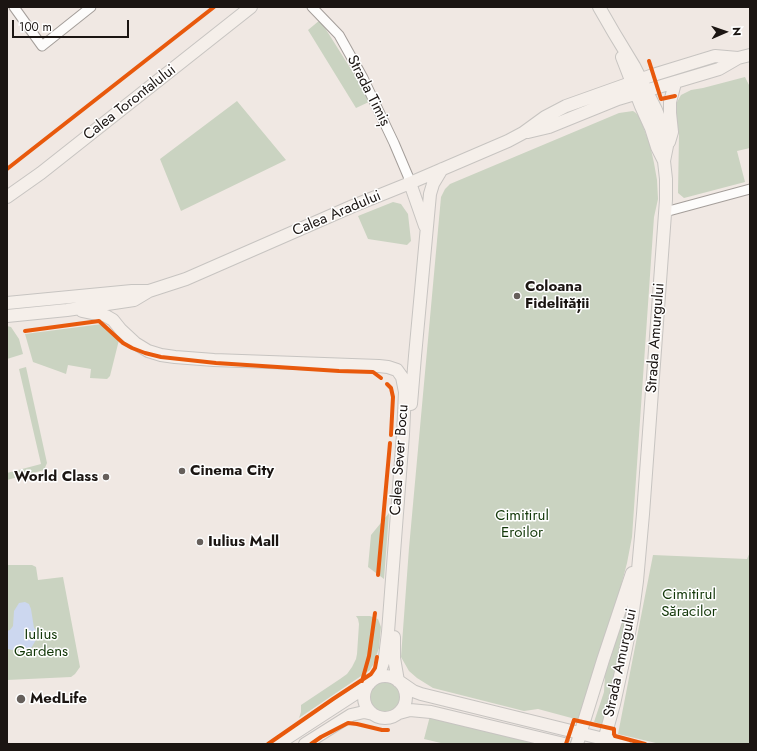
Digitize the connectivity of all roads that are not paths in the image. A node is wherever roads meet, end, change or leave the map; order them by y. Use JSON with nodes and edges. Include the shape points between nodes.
{"nodes":[{"id":1,"x":14,"y":7,"type":"edge"},
{"id":2,"x":91,"y":7,"type":"edge"},
{"id":3,"x":251,"y":7,"type":"edge"},
{"id":4,"x":312,"y":7,"type":"edge"},
{"id":5,"x":599,"y":7,"type":"edge"},
{"id":6,"x":750,"y":55,"type":"edge"},
{"id":7,"x":738,"y":58,"type":"junction"},
{"id":8,"x":636,"y":80,"type":"junction"},
{"id":9,"x":675,"y":82,"type":"junction"},
{"id":10,"x":642,"y":92,"type":"junction"},
{"id":11,"x":523,"y":133,"type":"junction"},
{"id":12,"x":666,"y":146,"type":"junction"},
{"id":13,"x":664,"y":161,"type":"junction"},
{"id":14,"x":442,"y":169,"type":"junction"},
{"id":15,"x":410,"y":183,"type":"junction"},
{"id":16,"x":750,"y":189,"type":"edge"},
{"id":17,"x":7,"y":197,"type":"edge"},
{"id":18,"x":665,"y":212,"type":"junction"},
{"id":19,"x":426,"y":234,"type":"junction"},
{"id":20,"x":149,"y":291,"type":"junction"},
{"id":21,"x":7,"y":303,"type":"edge"},
{"id":22,"x":67,"y":310,"type":"junction"},
{"id":23,"x":7,"y":316,"type":"edge"},
{"id":24,"x":415,"y":356,"type":"junction"},
{"id":25,"x":396,"y":370,"type":"junction"},
{"id":26,"x":643,"y":514,"type":"junction"},
{"id":27,"x":394,"y":650,"type":"junction"},
{"id":28,"x":373,"y":681,"type":"junction"},
{"id":29,"x":399,"y":682,"type":"junction"},
{"id":30,"x":432,"y":696,"type":"junction"},
{"id":31,"x":398,"y":714,"type":"junction"},
{"id":32,"x":375,"y":715,"type":"junction"},
{"id":33,"x":579,"y":739,"type":"edge"},
{"id":34,"x":603,"y":742,"type":"edge"},
{"id":35,"x":278,"y":744,"type":"edge"},
{"id":36,"x":305,"y":744,"type":"edge"},
{"id":37,"x":564,"y":744,"type":"edge"},
{"id":38,"x":624,"y":744,"type":"edge"}],
"edges":[{"from":1,"to":2,"type":"street","via":[[42,46]]},
{"from":3,"to":17,"type":"main road","name":"Calea Torontalului","via":[[48,168]]},
{"from":4,"to":15,"type":"street","name":"Strada Timiș","via":[[339,35],[363,78]]},
{"from":5,"to":8,"type":"main road"},
{"from":6,"to":7,"type":"main road","name":"Calea Aradului"},
{"from":7,"to":8,"type":"main road","name":"Calea Aradului","via":[[715,56]]},
{"from":7,"to":9,"type":"main road","name":"Calea Aradului","via":[[719,69]]},
{"from":8,"to":10,"type":"main road"},
{"from":8,"to":11,"type":"main road","name":"Calea Aradului","via":[[566,106]]},
{"from":9,"to":10,"type":"main road","name":"Calea Aradului"},
{"from":9,"to":12,"type":"main road","via":[[670,102],[672,132]]},
{"from":10,"to":11,"type":"main road","name":"Calea Aradului","via":[[549,127]]},
{"from":10,"to":12,"type":"main road","name":"Strada Amurgului","via":[[661,120]]},
{"from":10,"to":13,"type":"main road","name":"Strada Amurgului","via":[[657,147]]},
{"from":11,"to":14,"type":"main road","name":"Calea Aradului"},
{"from":12,"to":13,"type":"main road","name":"Strada Amurgului"},
{"from":13,"to":18,"type":"main road","name":"Strada Amurgului"},
{"from":14,"to":15,"type":"main road","name":"Calea Aradului"},
{"from":14,"to":19,"type":"main road","name":"Calea Sever Bocu","via":[[431,190]]},
{"from":15,"to":19,"type":"main road"},
{"from":15,"to":20,"type":"main road","name":"Calea Aradului","via":[[186,279]]},
{"from":16,"to":18,"type":"street"},
{"from":18,"to":26,"type":"main road","name":"Strada Amurgului"},
{"from":19,"to":24,"type":"main road","name":"Calea Sever Bocu"},
{"from":20,"to":21,"type":"main road","name":"Calea Aradului"},
{"from":20,"to":22,"type":"main road","name":"Calea Aradului","via":[[134,300]]},
{"from":22,"to":23,"type":"main road","name":"Calea Aradului"},
{"from":22,"to":25,"type":"main road","via":[[106,316],[135,343],[161,356],[374,365]]},
{"from":24,"to":25,"type":"main road"},
{"from":24,"to":27,"type":"main road","name":"Calea Sever Bocu"},
{"from":25,"to":28,"type":"main road","name":"Calea Sever Bocu","via":[[402,377],[405,392],[403,434],[386,651],[382,667]]},
{"from":26,"to":33,"type":"main road","name":"Strada Amurgului","via":[[633,569]]},
{"from":26,"to":34,"type":"main road","name":"Strada Amurgului","via":[[632,618]]},
{"from":27,"to":29,"type":"main road","name":"Calea Sever Bocu"},
{"from":27,"to":30,"type":"main road","via":[[406,675]]},
{"from":28,"to":29,"type":"main road","via":[[386,676]]},
{"from":28,"to":32,"type":"main road","via":[[365,691],[364,698],[368,709]]},
{"from":28,"to":35,"type":"main road"},
{"from":29,"to":30,"type":"main road","via":[[413,691]]},
{"from":29,"to":31,"type":"main road","via":[[404,688],[406,698],[405,705]]},
{"from":30,"to":33,"type":"main road"},
{"from":31,"to":32,"type":"main road","via":[[388,718]]},
{"from":31,"to":37,"type":"main road","via":[[410,710],[431,712]]},
{"from":32,"to":36,"type":"main road","via":[[364,712],[351,715]]},
{"from":33,"to":34,"type":"main road"},
{"from":34,"to":38,"type":"main road"}]}
